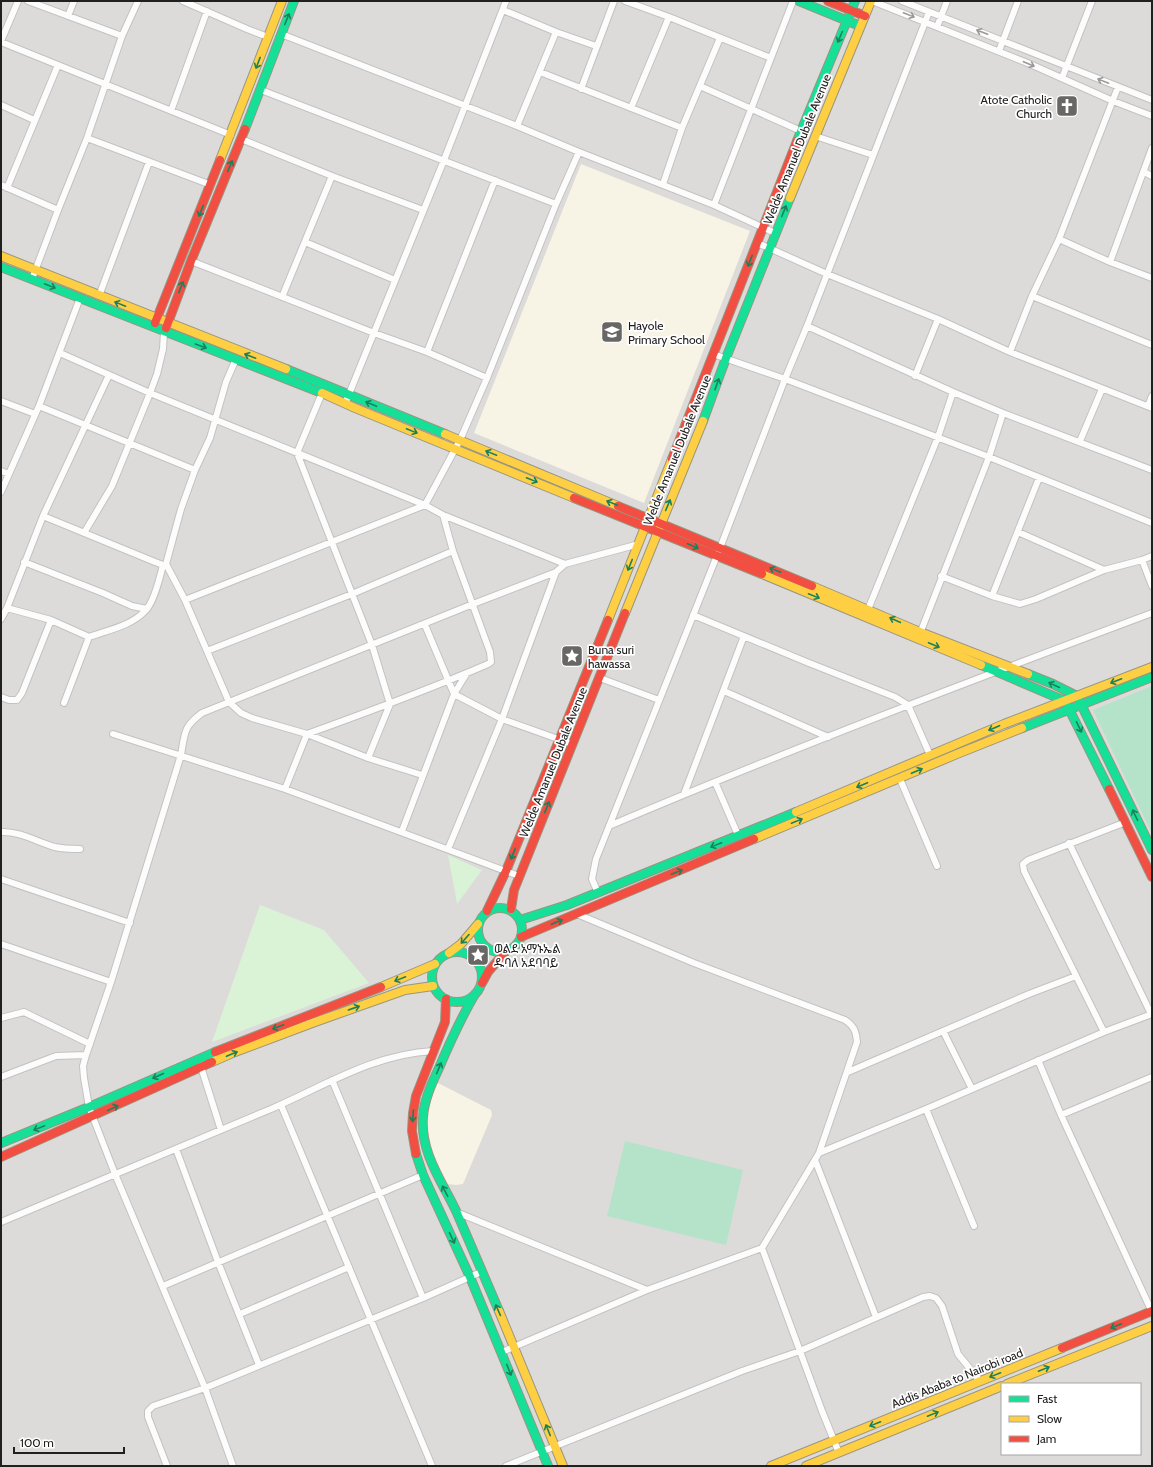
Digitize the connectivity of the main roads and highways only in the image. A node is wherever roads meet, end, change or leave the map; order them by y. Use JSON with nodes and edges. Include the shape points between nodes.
{"nodes":[{"id":1,"x":282,"y":1,"type":"edge"},
{"id":2,"x":294,"y":1,"type":"edge"},
{"id":3,"x":798,"y":1,"type":"edge"},
{"id":4,"x":828,"y":1,"type":"edge"},
{"id":5,"x":855,"y":1,"type":"edge"},
{"id":6,"x":872,"y":1,"type":"edge"},
{"id":7,"x":851,"y":10,"type":"junction"},
{"id":8,"x":865,"y":16,"type":"junction"},
{"id":9,"x":847,"y":20,"type":"junction"},
{"id":10,"x":860,"y":26,"type":"junction"},
{"id":11,"x":1,"y":256,"type":"edge"},
{"id":12,"x":1,"y":267,"type":"edge"},
{"id":13,"x":156,"y":319,"type":"junction"},
{"id":14,"x":167,"y":323,"type":"junction"},
{"id":15,"x":153,"y":328,"type":"junction"},
{"id":16,"x":164,"y":332,"type":"junction"},
{"id":17,"x":649,"y":518,"type":"junction"},
{"id":18,"x":661,"y":523,"type":"junction"},
{"id":19,"x":646,"y":527,"type":"junction"},
{"id":20,"x":657,"y":531,"type":"junction"},
{"id":21,"x":718,"y":552,"type":"junction"},
{"id":22,"x":608,"y":619,"type":"junction"},
{"id":23,"x":620,"y":625,"type":"junction"},
{"id":24,"x":919,"y":635,"type":"junction"},
{"id":25,"x":1152,"y":667,"type":"edge"},
{"id":26,"x":1152,"y":678,"type":"edge"},
{"id":27,"x":1077,"y":696,"type":"junction"},
{"id":28,"x":1065,"y":701,"type":"junction"},
{"id":29,"x":1081,"y":704,"type":"junction"},
{"id":30,"x":1070,"y":709,"type":"junction"},
{"id":31,"x":1152,"y":850,"type":"edge"},
{"id":32,"x":1152,"y":877,"type":"edge"},
{"id":33,"x":510,"y":910,"type":"junction"},
{"id":34,"x":487,"y":911,"type":"junction"},
{"id":35,"x":520,"y":920,"type":"junction"},
{"id":36,"x":478,"y":924,"type":"junction"},
{"id":37,"x":522,"y":937,"type":"junction"},
{"id":38,"x":449,"y":952,"type":"junction"},
{"id":39,"x":505,"y":952,"type":"junction"},
{"id":40,"x":435,"y":964,"type":"junction"},
{"id":41,"x":480,"y":985,"type":"junction"},
{"id":42,"x":434,"y":986,"type":"junction"},
{"id":43,"x":475,"y":994,"type":"junction"},
{"id":44,"x":446,"y":999,"type":"junction"},
{"id":45,"x":1,"y":1143,"type":"edge"},
{"id":46,"x":1,"y":1157,"type":"edge"},
{"id":47,"x":431,"y":1159,"type":"junction"},
{"id":48,"x":420,"y":1165,"type":"junction"},
{"id":49,"x":1152,"y":1312,"type":"edge"},
{"id":50,"x":1152,"y":1326,"type":"edge"},
{"id":51,"x":1010,"y":1383,"type":"edge"},
{"id":52,"x":1001,"y":1386,"type":"edge"},
{"id":53,"x":548,"y":1466,"type":"edge"},
{"id":54,"x":564,"y":1466,"type":"edge"},
{"id":55,"x":771,"y":1466,"type":"edge"},
{"id":56,"x":806,"y":1466,"type":"edge"}],
"edges":[{"from":1,"to":13,"type":"main road","one_way":true},
{"from":14,"to":2,"type":"main road","one_way":true},
{"from":3,"to":9,"type":"main road"},
{"from":4,"to":7,"type":"main road"},
{"from":5,"to":7,"type":"main road"},
{"from":6,"to":8,"type":"main road","name":"Welde Amanuel Dubale Avenue"},
{"from":7,"to":8,"type":"main road"},
{"from":7,"to":9,"type":"main road"},
{"from":8,"to":10,"type":"main road","name":"Welde Amanuel Dubale Avenue"},
{"from":9,"to":10,"type":"main road"},
{"from":9,"to":17,"type":"main road","one_way":true},
{"from":18,"to":10,"type":"main road","name":"Welde Amanuel Dubale Avenue","one_way":true},
{"from":13,"to":11,"type":"main road","one_way":true},
{"from":12,"to":15,"type":"main road","one_way":true},
{"from":13,"to":14,"type":"main road"},
{"from":13,"to":15,"type":"main road"},
{"from":14,"to":16,"type":"main road"},
{"from":17,"to":14,"type":"main road","one_way":true,"via":[[349,394]]},
{"from":15,"to":16,"type":"main road"},
{"from":16,"to":19,"type":"main road","one_way":true,"via":[[322,393]]},
{"from":17,"to":18,"type":"main road"},
{"from":17,"to":19,"type":"main road"},
{"from":18,"to":20,"type":"main road","name":"Welde Amanuel Dubale Avenue"},
{"from":18,"to":21,"type":"main road"},
{"from":19,"to":20,"type":"main road"},
{"from":19,"to":22,"type":"main road","one_way":true},
{"from":20,"to":21,"type":"main road","one_way":true},
{"from":20,"to":23,"type":"main road","name":"Welde Amanuel Dubale Avenue"},
{"from":21,"to":24,"type":"main road"},
{"from":22,"to":23,"type":"main road"},
{"from":22,"to":34,"type":"main road","one_way":true,"via":[[506,871]]},
{"from":33,"to":23,"type":"main road","name":"Welde Amanuel Dubale Avenue","one_way":true,"via":[[519,876]]},
{"from":27,"to":24,"type":"main road","one_way":true,"via":[[1053,684]]},
{"from":24,"to":28,"type":"main road","one_way":true},
{"from":25,"to":27,"type":"main road","one_way":true},
{"from":26,"to":29,"type":"main road"},
{"from":27,"to":28,"type":"main road"},
{"from":27,"to":29,"type":"main road"},
{"from":28,"to":30,"type":"main road"},
{"from":28,"to":35,"type":"main road","one_way":true,"via":[[598,893]]},
{"from":29,"to":30,"type":"main road"},
{"from":31,"to":29,"type":"main road","one_way":true},
{"from":30,"to":32,"type":"main road","one_way":true},
{"from":37,"to":30,"type":"main road","one_way":true},
{"from":33,"to":34,"type":"main road","via":[[502,907]]},
{"from":33,"to":35,"type":"main road","via":[[518,915]]},
{"from":34,"to":36,"type":"main road"},
{"from":35,"to":37,"type":"main road"},
{"from":36,"to":38,"type":"main road","one_way":true,"via":[[461,944]]},
{"from":36,"to":39,"type":"main road","via":[[481,942],[488,949]]},
{"from":37,"to":39,"type":"main road","via":[[514,948]]},
{"from":38,"to":40,"type":"main road"},
{"from":38,"to":41,"type":"main road","via":[[467,954],[475,959],[482,975]]},
{"from":39,"to":41,"type":"main road"},
{"from":40,"to":42,"type":"main road","via":[[432,972]]},
{"from":40,"to":45,"type":"main road","one_way":true,"via":[[204,1056]]},
{"from":41,"to":43,"type":"main road"},
{"from":42,"to":44,"type":"main road"},
{"from":46,"to":42,"type":"main road","one_way":true,"via":[[235,1052],[405,990]]},
{"from":43,"to":44,"type":"main road","via":[[460,1002]]},
{"from":47,"to":43,"type":"main road","one_way":true,"via":[[423,1132],[426,1102],[458,1024]]},
{"from":44,"to":48,"type":"main road","one_way":true,"via":[[446,1016],[416,1096],[413,1113],[414,1149]]},
{"from":47,"to":48,"type":"main road"},
{"from":54,"to":47,"type":"main road","one_way":true},
{"from":48,"to":53,"type":"main road","one_way":true,"via":[[502,1352]]},
{"from":49,"to":55,"type":"main road","name":"Addis Ababa to Nairobi road","one_way":true},
{"from":51,"to":50,"type":"main road","name":"Addis Ababa to Nairobi road","one_way":true},
{"from":56,"to":52,"type":"main road","name":"Addis Ababa to Nairobi road","one_way":true}]}
